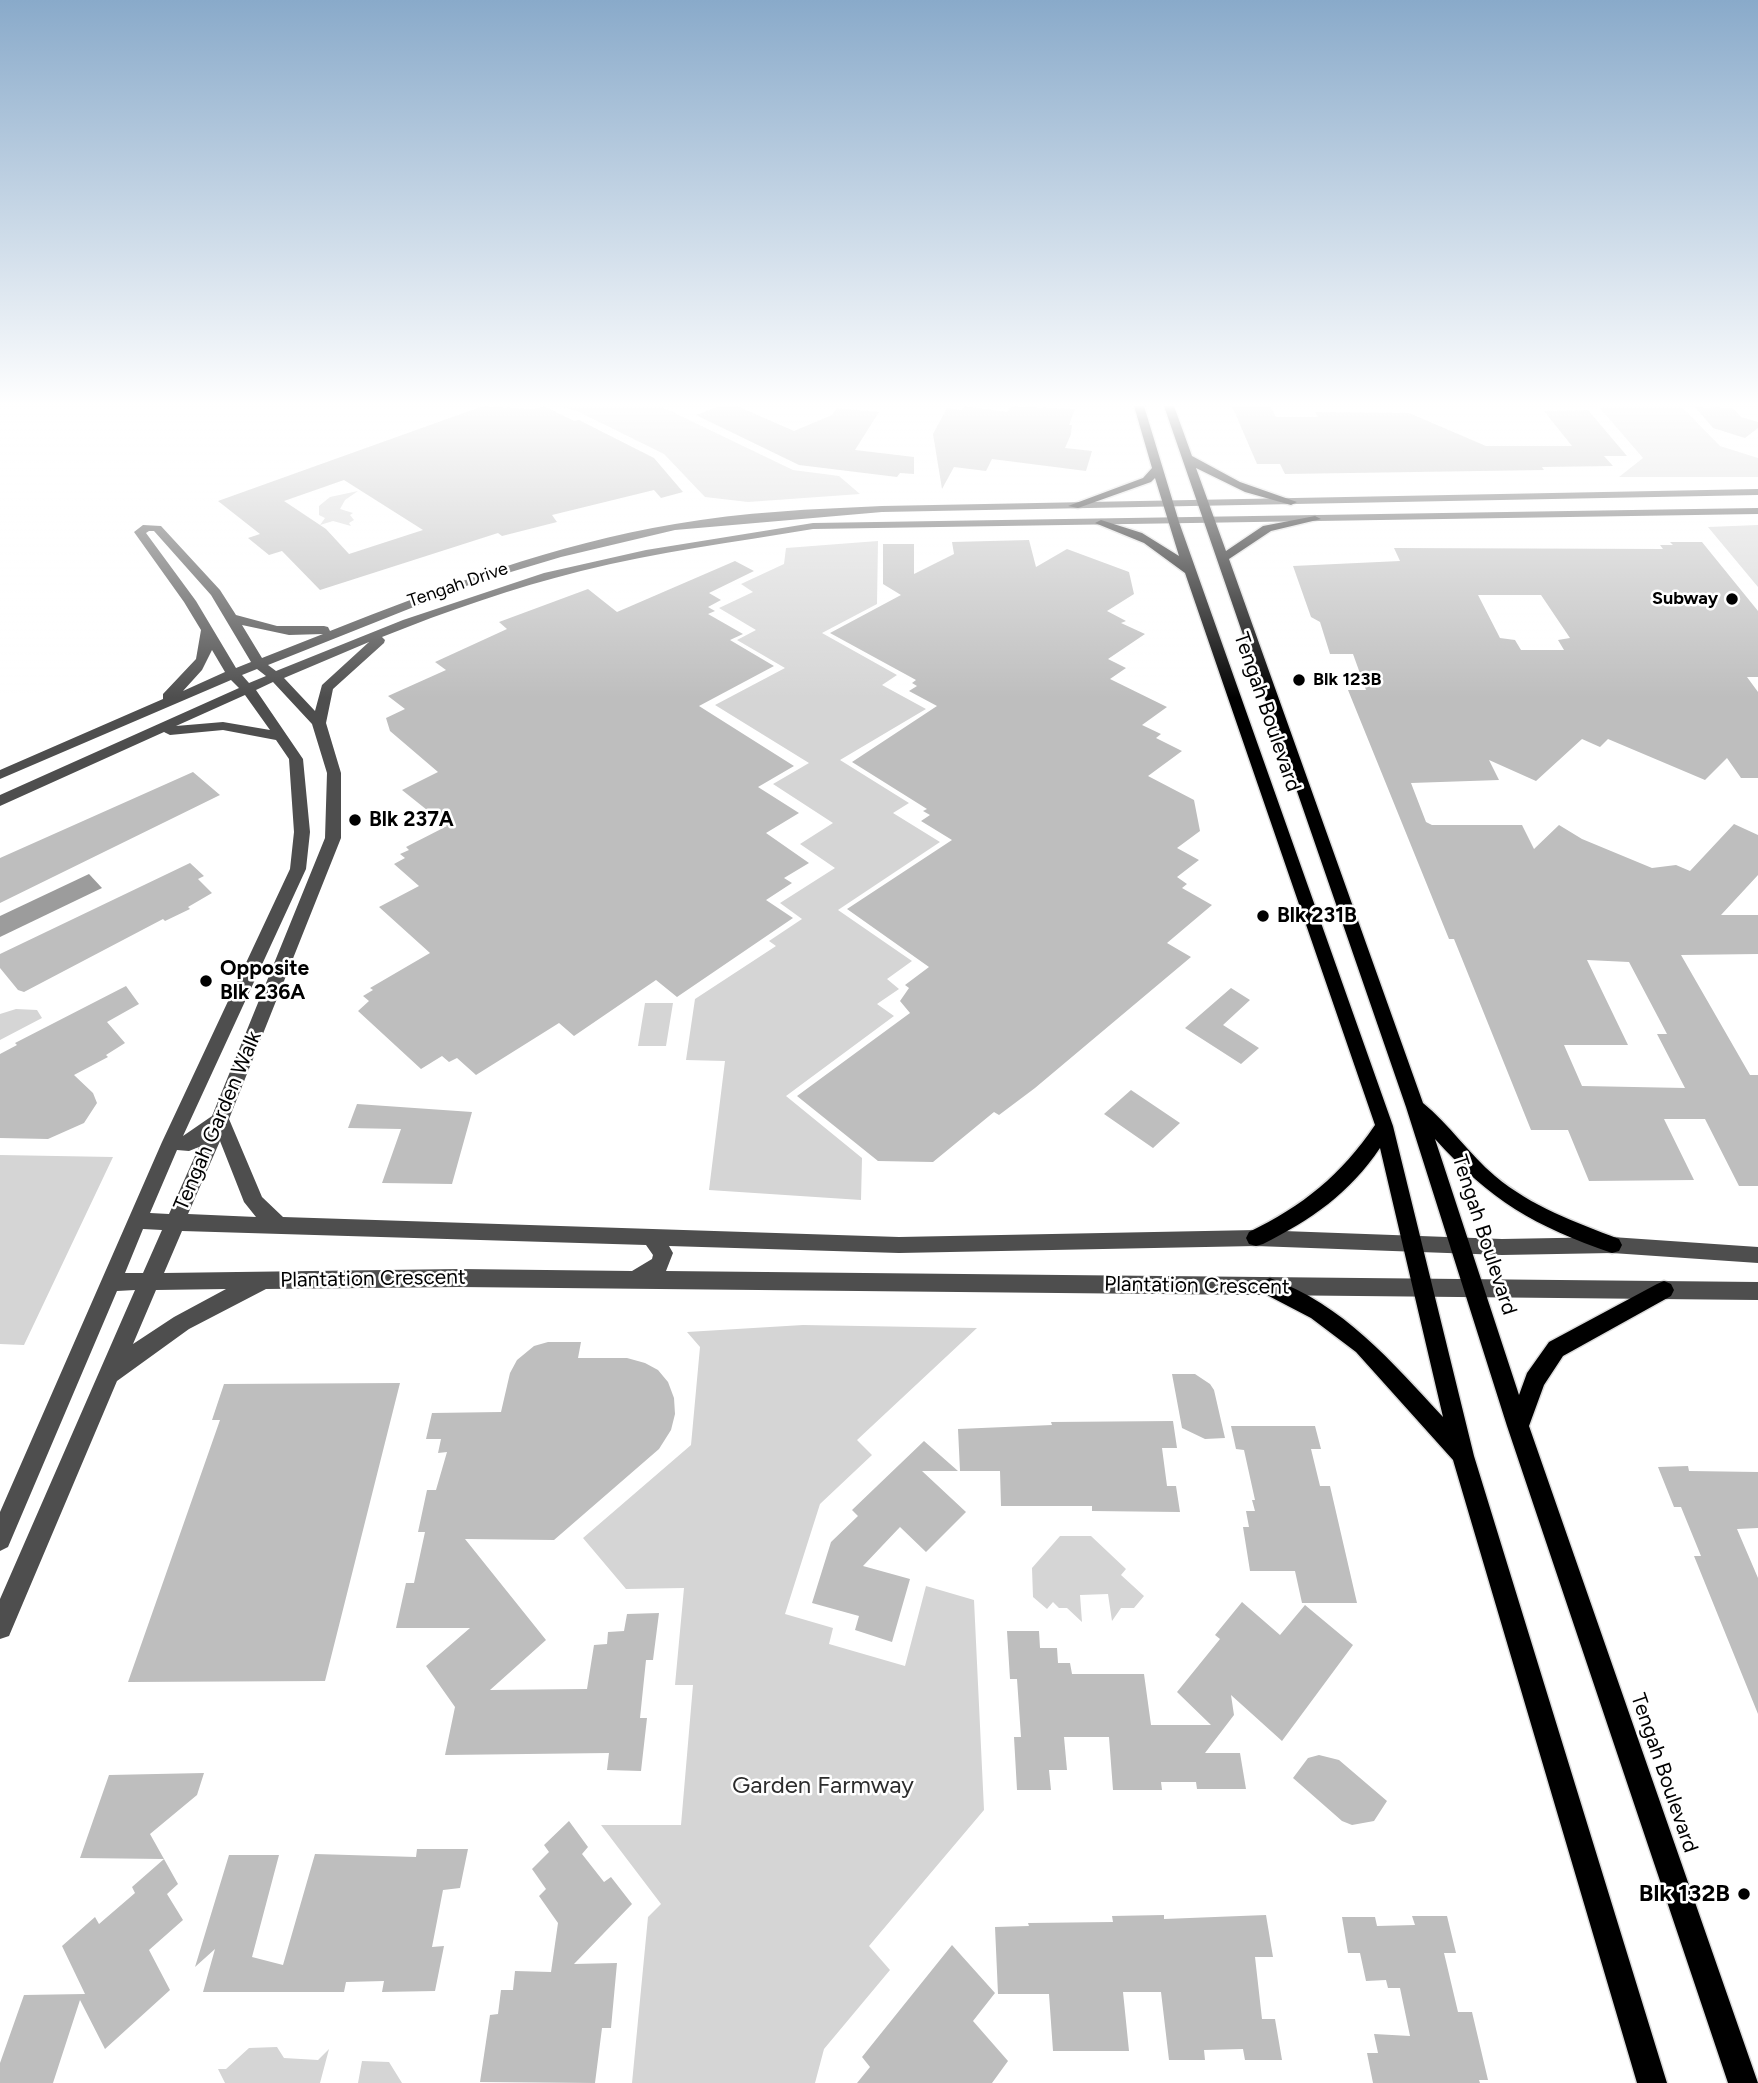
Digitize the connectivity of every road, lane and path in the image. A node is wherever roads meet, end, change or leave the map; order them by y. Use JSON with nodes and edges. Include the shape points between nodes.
{"nodes":[{"id":1,"x":1082,"y":503,"type":"edge"},
{"id":2,"x":1237,"y":503,"type":"edge"},
{"id":3,"x":1202,"y":504,"type":"junction"},
{"id":4,"x":1168,"y":505,"type":"junction"},
{"id":5,"x":1074,"y":506,"type":"junction"},
{"id":6,"x":1758,"y":511,"type":"edge"},
{"id":7,"x":1315,"y":519,"type":"junction"},
{"id":8,"x":1173,"y":522,"type":"junction"},
{"id":9,"x":1208,"y":522,"type":"junction"},
{"id":10,"x":1101,"y":523,"type":"junction"},
{"id":11,"x":1223,"y":558,"type":"junction"},
{"id":12,"x":1190,"y":573,"type":"junction"},
{"id":13,"x":232,"y":618,"type":"junction"},
{"id":14,"x":358,"y":623,"type":"junction"},
{"id":15,"x":207,"y":628,"type":"junction"},
{"id":16,"x":390,"y":630,"type":"junction"},
{"id":17,"x":259,"y":664,"type":"junction"},
{"id":18,"x":233,"y":674,"type":"junction"},
{"id":19,"x":277,"y":678,"type":"junction"},
{"id":20,"x":249,"y":690,"type":"junction"},
{"id":21,"x":135,"y":717,"type":"junction"},
{"id":22,"x":319,"y":723,"type":"junction"},
{"id":23,"x":156,"y":732,"type":"junction"},
{"id":24,"x":283,"y":737,"type":"junction"},
{"id":25,"x":0,"y":775,"type":"edge"},
{"id":26,"x":0,"y":801,"type":"edge"},
{"id":27,"x":1416,"y":1107,"type":"junction"},
{"id":28,"x":220,"y":1119,"type":"junction"},
{"id":29,"x":1384,"y":1126,"type":"junction"},
{"id":30,"x":171,"y":1142,"type":"junction"},
{"id":31,"x":139,"y":1221,"type":"junction"},
{"id":32,"x":175,"y":1222,"type":"junction"},
{"id":33,"x":279,"y":1226,"type":"junction"},
{"id":34,"x":651,"y":1237,"type":"junction"},
{"id":35,"x":1256,"y":1238,"type":"junction"},
{"id":36,"x":1412,"y":1244,"type":"junction"},
{"id":37,"x":1460,"y":1244,"type":"junction"},
{"id":38,"x":1612,"y":1245,"type":"junction"},
{"id":39,"x":1758,"y":1255,"type":"edge"},
{"id":40,"x":635,"y":1280,"type":"junction"},
{"id":41,"x":268,"y":1281,"type":"junction"},
{"id":42,"x":112,"y":1282,"type":"junction"},
{"id":43,"x":150,"y":1282,"type":"junction"},
{"id":44,"x":1473,"y":1286,"type":"junction"},
{"id":45,"x":1269,"y":1287,"type":"junction"},
{"id":46,"x":1423,"y":1290,"type":"junction"},
{"id":47,"x":1664,"y":1290,"type":"junction"},
{"id":48,"x":1758,"y":1291,"type":"edge"},
{"id":49,"x":108,"y":1376,"type":"junction"},
{"id":50,"x":1518,"y":1426,"type":"junction"},
{"id":51,"x":1463,"y":1456,"type":"junction"},
{"id":52,"x":0,"y":1539,"type":"edge"},
{"id":53,"x":0,"y":1627,"type":"edge"},
{"id":54,"x":1653,"y":2083,"type":"edge"},
{"id":55,"x":1743,"y":2083,"type":"edge"}],
"edges":[{"from":1,"to":5,"type":"main road"},
{"from":2,"to":3,"type":"street","name":"Tengah Drive"},
{"from":3,"to":4,"type":"street","name":"Tengah Drive"},
{"from":3,"to":9,"type":"main road","name":"Tengah Boulevard"},
{"from":4,"to":5,"type":"street","name":"Tengah Drive"},
{"from":4,"to":8,"type":"main road","name":"Tengah Boulevard"},
{"from":5,"to":14,"type":"street","name":"Tengah Drive","via":[[823,512],[676,527],[470,579]]},
{"from":6,"to":7,"type":"street","name":"Tengah Drive"},
{"from":7,"to":9,"type":"street","name":"Tengah Drive"},
{"from":7,"to":11,"type":"main road","via":[[1267,528]]},
{"from":8,"to":9,"type":"street","name":"Tengah Drive"},
{"from":8,"to":10,"type":"street","name":"Tengah Drive"},
{"from":8,"to":12,"type":"main road","name":"Tengah Boulevard"},
{"from":9,"to":11,"type":"main road","name":"Tengah Boulevard"},
{"from":10,"to":12,"type":"main road","via":[[1142,534]]},
{"from":10,"to":16,"type":"street","name":"Tengah Drive","via":[[813,526],[549,575]]},
{"from":11,"to":27,"type":"main road","name":"Tengah Boulevard"},
{"from":12,"to":29,"type":"main road","name":"Tengah Boulevard"},
{"from":13,"to":14,"type":"street","via":[[259,628],[304,633]]},
{"from":13,"to":15,"type":"street","name":"Tengah Garden Walk","via":[[195,568],[157,528],[140,532]]},
{"from":13,"to":17,"type":"street","name":"Tengah Garden Walk"},
{"from":14,"to":17,"type":"street","name":"Tengah Drive"},
{"from":15,"to":18,"type":"street","name":"Tengah Garden Walk"},
{"from":15,"to":21,"type":"street","via":[[209,643],[197,671],[165,700]]},
{"from":16,"to":19,"type":"street","name":"Tengah Drive"},
{"from":16,"to":22,"type":"street","via":[[327,688]]},
{"from":17,"to":18,"type":"street","name":"Tengah Drive"},
{"from":17,"to":19,"type":"street","name":"Tengah Garden Walk"},
{"from":18,"to":20,"type":"street","name":"Tengah Garden Walk"},
{"from":18,"to":21,"type":"street","name":"Tengah Drive"},
{"from":19,"to":20,"type":"street","name":"Tengah Drive"},
{"from":19,"to":22,"type":"street","name":"Tengah Garden Walk"},
{"from":20,"to":23,"type":"street","name":"Tengah Drive"},
{"from":20,"to":24,"type":"street","name":"Tengah Garden Walk"},
{"from":21,"to":25,"type":"street","name":"Tengah Drive"},
{"from":22,"to":28,"type":"street","name":"Tengah Garden Walk","via":[[334,773],[333,838]]},
{"from":23,"to":24,"type":"street","via":[[223,726]]},
{"from":23,"to":26,"type":"street","name":"Tengah Drive"},
{"from":24,"to":30,"type":"street","name":"Tengah Garden Walk","via":[[296,759],[302,832],[298,869]]},
{"from":27,"to":37,"type":"main road","name":"Tengah Boulevard"},
{"from":27,"to":38,"type":"main road","via":[[1512,1200],[1536,1215]]},
{"from":28,"to":30,"type":"street","via":[[189,1144]]},
{"from":28,"to":32,"type":"street","name":"Tengah Garden Walk"},
{"from":28,"to":33,"type":"street","via":[[254,1202]]},
{"from":29,"to":35,"type":"main road","via":[[1360,1164],[1319,1203],[1303,1216]]},
{"from":29,"to":36,"type":"main road","name":"Tengah Boulevard"},
{"from":30,"to":31,"type":"street","name":"Tengah Garden Walk"},
{"from":31,"to":32,"type":"street","name":"Plantation Crescent"},
{"from":31,"to":42,"type":"street","name":"Tengah Garden Walk"},
{"from":32,"to":33,"type":"street","name":"Plantation Crescent"},
{"from":32,"to":43,"type":"street","name":"Tengah Garden Walk"},
{"from":33,"to":34,"type":"street","name":"Plantation Crescent"},
{"from":34,"to":35,"type":"street","name":"Plantation Crescent","via":[[899,1245]]},
{"from":34,"to":40,"type":"street","via":[[663,1253],[661,1264]]},
{"from":35,"to":36,"type":"street","name":"Plantation Crescent"},
{"from":36,"to":37,"type":"street","name":"Plantation Crescent"},
{"from":36,"to":46,"type":"main road","name":"Tengah Boulevard"},
{"from":37,"to":38,"type":"street","name":"Plantation Crescent"},
{"from":37,"to":44,"type":"main road","name":"Tengah Boulevard"},
{"from":38,"to":39,"type":"street","name":"Plantation Crescent"},
{"from":40,"to":41,"type":"street","name":"Plantation Crescent"},
{"from":40,"to":45,"type":"street","name":"Plantation Crescent"},
{"from":41,"to":43,"type":"street","name":"Plantation Crescent"},
{"from":41,"to":49,"type":"street","via":[[205,1307],[154,1338]]},
{"from":42,"to":43,"type":"street","name":"Plantation Crescent"},
{"from":42,"to":52,"type":"street","name":"Tengah Garden Walk"},
{"from":43,"to":49,"type":"street","name":"Tengah Garden Walk"},
{"from":44,"to":46,"type":"street","name":"Plantation Crescent"},
{"from":44,"to":47,"type":"street","name":"Plantation Crescent"},
{"from":44,"to":50,"type":"main road","name":"Tengah Boulevard"},
{"from":45,"to":46,"type":"street","name":"Plantation Crescent"},
{"from":45,"to":51,"type":"main road","via":[[1318,1312],[1363,1345]]},
{"from":46,"to":51,"type":"main road","name":"Tengah Boulevard"},
{"from":47,"to":48,"type":"street","name":"Plantation Crescent"},
{"from":47,"to":50,"type":"main road","via":[[1556,1349],[1535,1380]]},
{"from":49,"to":53,"type":"street","name":"Tengah Garden Walk"},
{"from":50,"to":55,"type":"main road","name":"Tengah Boulevard"},
{"from":51,"to":54,"type":"main road","name":"Tengah Boulevard"}]}
